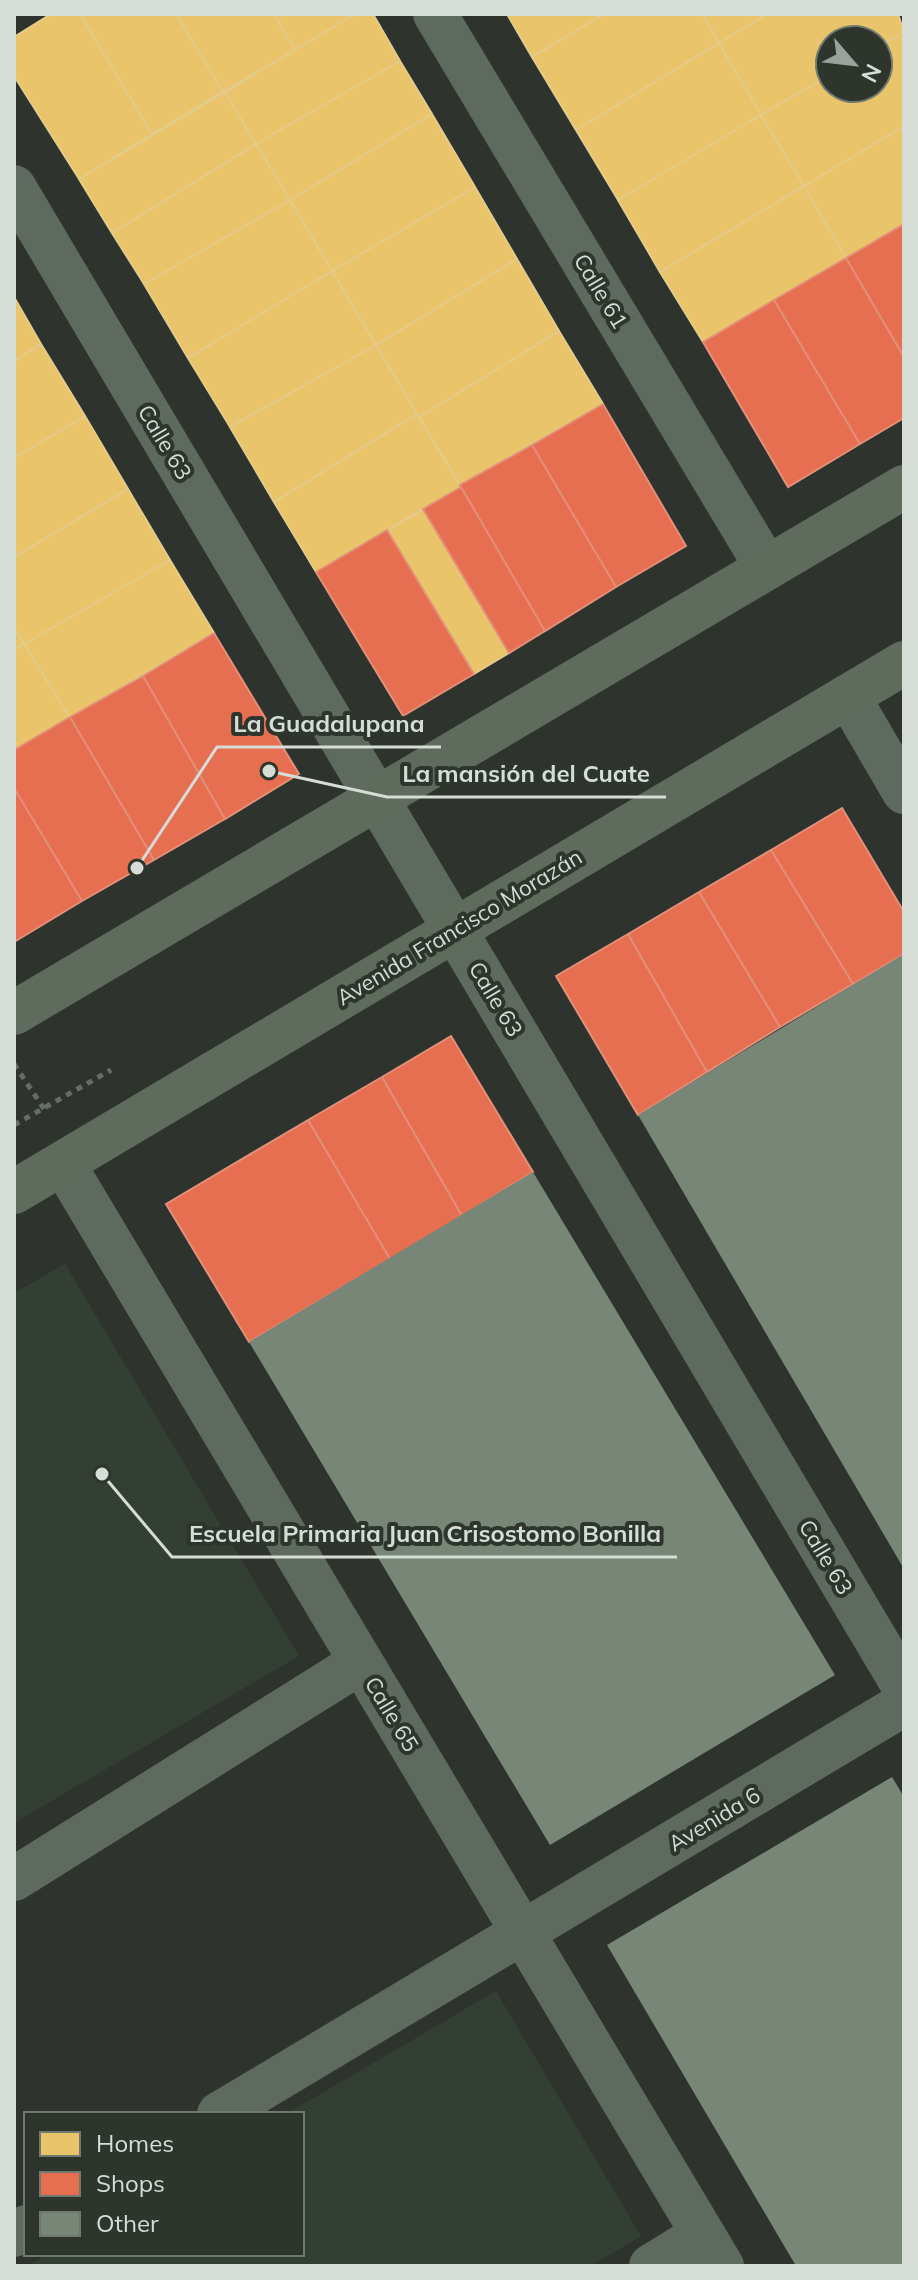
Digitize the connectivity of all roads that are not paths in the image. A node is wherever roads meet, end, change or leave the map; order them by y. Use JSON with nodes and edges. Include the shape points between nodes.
{"nodes":[{"id":1,"x":435,"y":14,"type":"edge"},
{"id":2,"x":14,"y":187,"type":"edge"},
{"id":3,"x":904,"y":487,"type":"edge"},
{"id":4,"x":767,"y":568,"type":"junction"},
{"id":5,"x":904,"y":663,"type":"edge"},
{"id":6,"x":848,"y":696,"type":"junction"},
{"id":7,"x":904,"y":792,"type":"edge"},
{"id":8,"x":377,"y":798,"type":"junction"},
{"id":9,"x":455,"y":930,"type":"junction"},
{"id":10,"x":14,"y":1013,"type":"edge"},
{"id":11,"x":63,"y":1163,"type":"junction"},
{"id":12,"x":14,"y":1192,"type":"edge"},
{"id":13,"x":361,"y":1662,"type":"junction"},
{"id":14,"x":904,"y":1687,"type":"edge"},
{"id":15,"x":904,"y":1704,"type":"edge"},
{"id":16,"x":14,"y":1879,"type":"edge"},
{"id":17,"x":524,"y":1934,"type":"junction"},
{"id":18,"x":222,"y":2112,"type":"edge"},
{"id":19,"x":712,"y":2250,"type":"edge"},
{"id":20,"x":651,"y":2266,"type":"edge"}],
"edges":[{"from":1,"to":4,"type":"street","name":"Calle 61"},
{"from":2,"to":8,"type":"street","name":"Calle 63"},
{"from":3,"to":4,"type":"main road"},
{"from":4,"to":8,"type":"main road"},
{"from":5,"to":6,"type":"main road","name":"Avenida Francisco Morazán"},
{"from":6,"to":7,"type":"street"},
{"from":6,"to":9,"type":"main road","name":"Avenida Francisco Morazán"},
{"from":8,"to":9,"type":"street","name":"Calle 63"},
{"from":8,"to":10,"type":"main road"},
{"from":9,"to":11,"type":"main road","name":"Avenida Francisco Morazán"},
{"from":9,"to":14,"type":"street","name":"Calle 63"},
{"from":11,"to":12,"type":"main road","name":"Avenida Francisco Morazán"},
{"from":11,"to":13,"type":"street","name":"Calle 65"},
{"from":13,"to":16,"type":"street"},
{"from":13,"to":17,"type":"street","name":"Calle 65"},
{"from":15,"to":17,"type":"street","name":"Avenida 6"},
{"from":17,"to":18,"type":"street","name":"Avenida 6"},
{"from":17,"to":19,"type":"street","name":"Calle 65"},
{"from":19,"to":20,"type":"street"}]}
